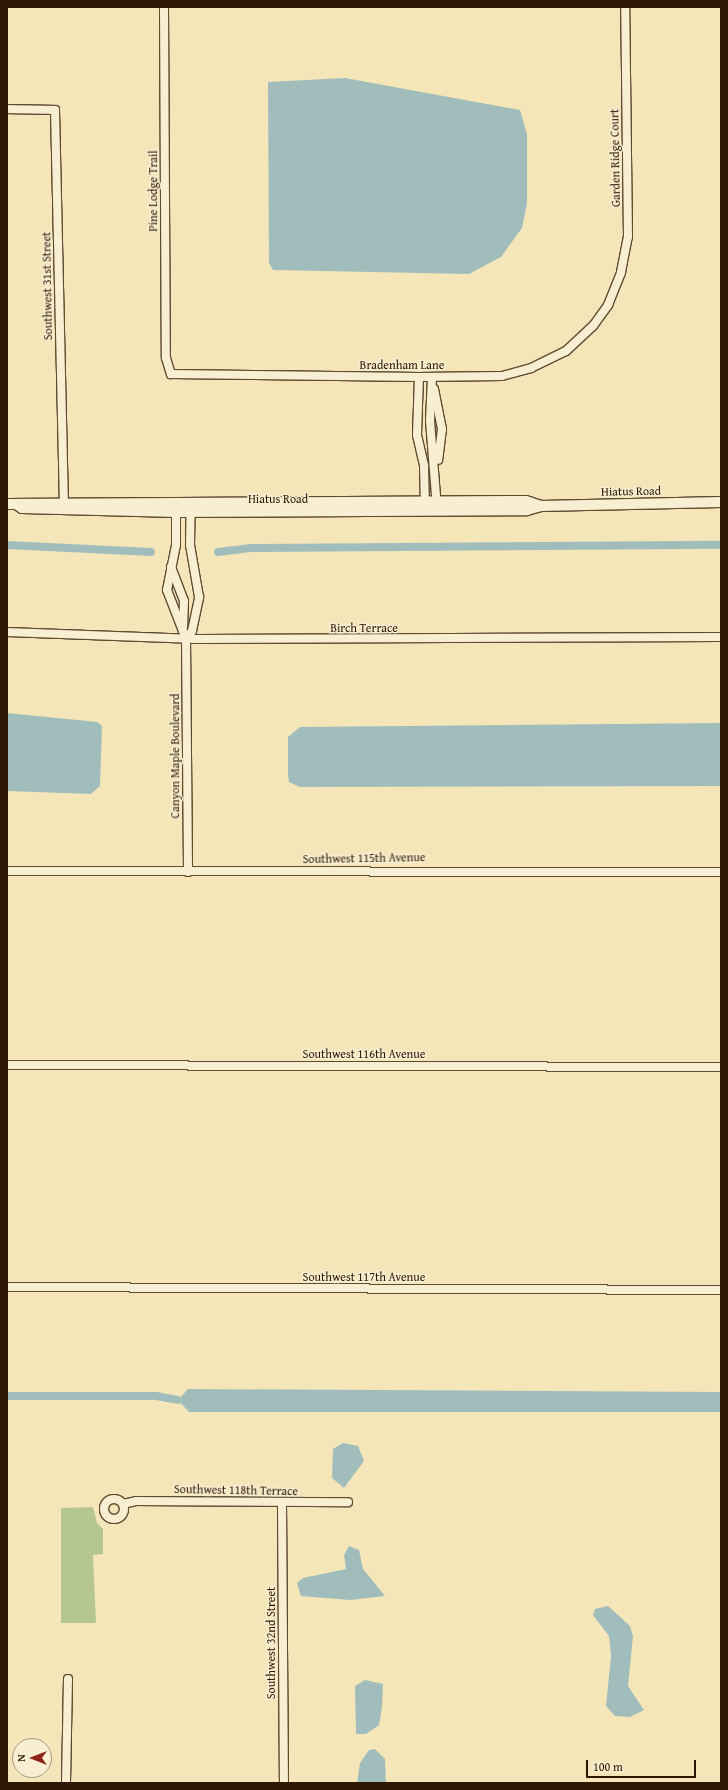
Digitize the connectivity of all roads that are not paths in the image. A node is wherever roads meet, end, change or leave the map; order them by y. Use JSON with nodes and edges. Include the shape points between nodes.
{"nodes":[{"id":1,"x":164,"y":7,"type":"edge"},
{"id":2,"x":625,"y":7,"type":"edge"},
{"id":3,"x":7,"y":109,"type":"edge"},
{"id":4,"x":608,"y":305,"type":"joint"},
{"id":5,"x":171,"y":374,"type":"joint"},
{"id":6,"x":419,"y":377,"type":"junction"},
{"id":7,"x":432,"y":377,"type":"junction"},
{"id":8,"x":441,"y":422,"type":"junction"},
{"id":9,"x":418,"y":424,"type":"junction"},
{"id":10,"x":430,"y":424,"type":"junction"},
{"id":11,"x":436,"y":467,"type":"junction"},
{"id":12,"x":176,"y":501,"type":"junction"},
{"id":13,"x":721,"y":502,"type":"edge"},
{"id":14,"x":12,"y":504,"type":"edge"},
{"id":15,"x":65,"y":506,"type":"junction"},
{"id":16,"x":425,"y":506,"type":"junction"},
{"id":17,"x":437,"y":506,"type":"junction"},
{"id":18,"x":191,"y":507,"type":"junction"},
{"id":19,"x":176,"y":512,"type":"junction"},
{"id":20,"x":171,"y":567,"type":"junction"},
{"id":21,"x":199,"y":597,"type":"junction"},
{"id":22,"x":184,"y":601,"type":"junction"},
{"id":23,"x":183,"y":629,"type":"junction"},
{"id":24,"x":7,"y":632,"type":"edge"},
{"id":25,"x":721,"y":637,"type":"edge"},
{"id":26,"x":186,"y":639,"type":"junction"},
{"id":27,"x":7,"y":871,"type":"edge"},
{"id":28,"x":188,"y":872,"type":"junction"},
{"id":29,"x":721,"y":872,"type":"edge"},
{"id":30,"x":7,"y":1065,"type":"edge"},
{"id":31,"x":721,"y":1067,"type":"edge"},
{"id":32,"x":7,"y":1287,"type":"edge"},
{"id":33,"x":721,"y":1290,"type":"edge"},
{"id":34,"x":348,"y":1502,"type":"dead end"},
{"id":35,"x":282,"y":1503,"type":"junction"},
{"id":36,"x":123,"y":1504,"type":"dead end"},
{"id":37,"x":68,"y":1679,"type":"dead end"},
{"id":38,"x":66,"y":1783,"type":"edge"},
{"id":39,"x":284,"y":1783,"type":"edge"}],
"edges":[{"from":1,"to":5,"type":"street","name":"Pine Lodge Trail","via":[[166,358]]},
{"from":2,"to":4,"type":"street","name":"Garden Ridge Court","via":[[628,237],[620,272]]},
{"from":3,"to":15,"type":"street","name":"Southwest 31st Street","via":[[55,110]]},
{"from":4,"to":7,"type":"street","name":"Bradenham Lane","via":[[593,326],[566,350],[531,368],[502,376]]},
{"from":5,"to":6,"type":"street","name":"Bradenham Lane"},
{"from":6,"to":7,"type":"street","name":"Bradenham Lane"},
{"from":6,"to":9,"type":"street"},
{"from":7,"to":8,"type":"street"},
{"from":7,"to":10,"type":"street"},
{"from":8,"to":10,"type":"street"},
{"from":8,"to":11,"type":"street"},
{"from":9,"to":10,"type":"street"},
{"from":9,"to":16,"type":"street"},
{"from":10,"to":11,"type":"street"},
{"from":11,"to":17,"type":"street"},
{"from":12,"to":15,"type":"street","name":"Hiatus Road"},
{"from":12,"to":18,"type":"street","name":"Hiatus Road"},
{"from":12,"to":19,"type":"street","name":"Canyon Maple Boulevard"},
{"from":13,"to":17,"type":"street","name":"Hiatus Road","via":[[541,506],[527,510]]},
{"from":14,"to":15,"type":"street","name":"Hiatus Road","via":[[22,508]]},
{"from":15,"to":19,"type":"street","name":"Hiatus Road"},
{"from":16,"to":17,"type":"street","name":"Hiatus Road"},
{"from":16,"to":18,"type":"street","name":"Hiatus Road"},
{"from":18,"to":19,"type":"street","name":"Hiatus Road"},
{"from":18,"to":21,"type":"street","name":"Canyon Maple Boulevard","via":[[190,545]]},
{"from":19,"to":20,"type":"street","name":"Canyon Maple Boulevard","via":[[176,545]]},
{"from":20,"to":22,"type":"street","name":"Canyon Maple Boulevard"},
{"from":20,"to":23,"type":"street","name":"Canyon Maple Boulevard","via":[[167,590]]},
{"from":21,"to":22,"type":"street"},
{"from":21,"to":26,"type":"street","name":"Canyon Maple Boulevard","via":[[192,631]]},
{"from":22,"to":23,"type":"street","name":"Canyon Maple Boulevard"},
{"from":23,"to":26,"type":"street","name":"Canyon Maple Boulevard"},
{"from":24,"to":26,"type":"street","name":"Birch Terrace"},
{"from":25,"to":26,"type":"street","name":"Birch Terrace"},
{"from":26,"to":28,"type":"street","name":"Canyon Maple Boulevard"},
{"from":27,"to":28,"type":"street","name":"Southwest 115th Avenue"},
{"from":28,"to":29,"type":"street","name":"Southwest 115th Avenue"},
{"from":30,"to":31,"type":"street","name":"Southwest 116th Avenue"},
{"from":32,"to":33,"type":"street","name":"Southwest 117th Avenue"},
{"from":34,"to":35,"type":"street","name":"Southwest 118th Terrace"},
{"from":35,"to":36,"type":"street","name":"Southwest 118th Terrace","via":[[136,1501]]},
{"from":35,"to":39,"type":"street","name":"Southwest 32nd Street"},
{"from":37,"to":38,"type":"street"}]}
